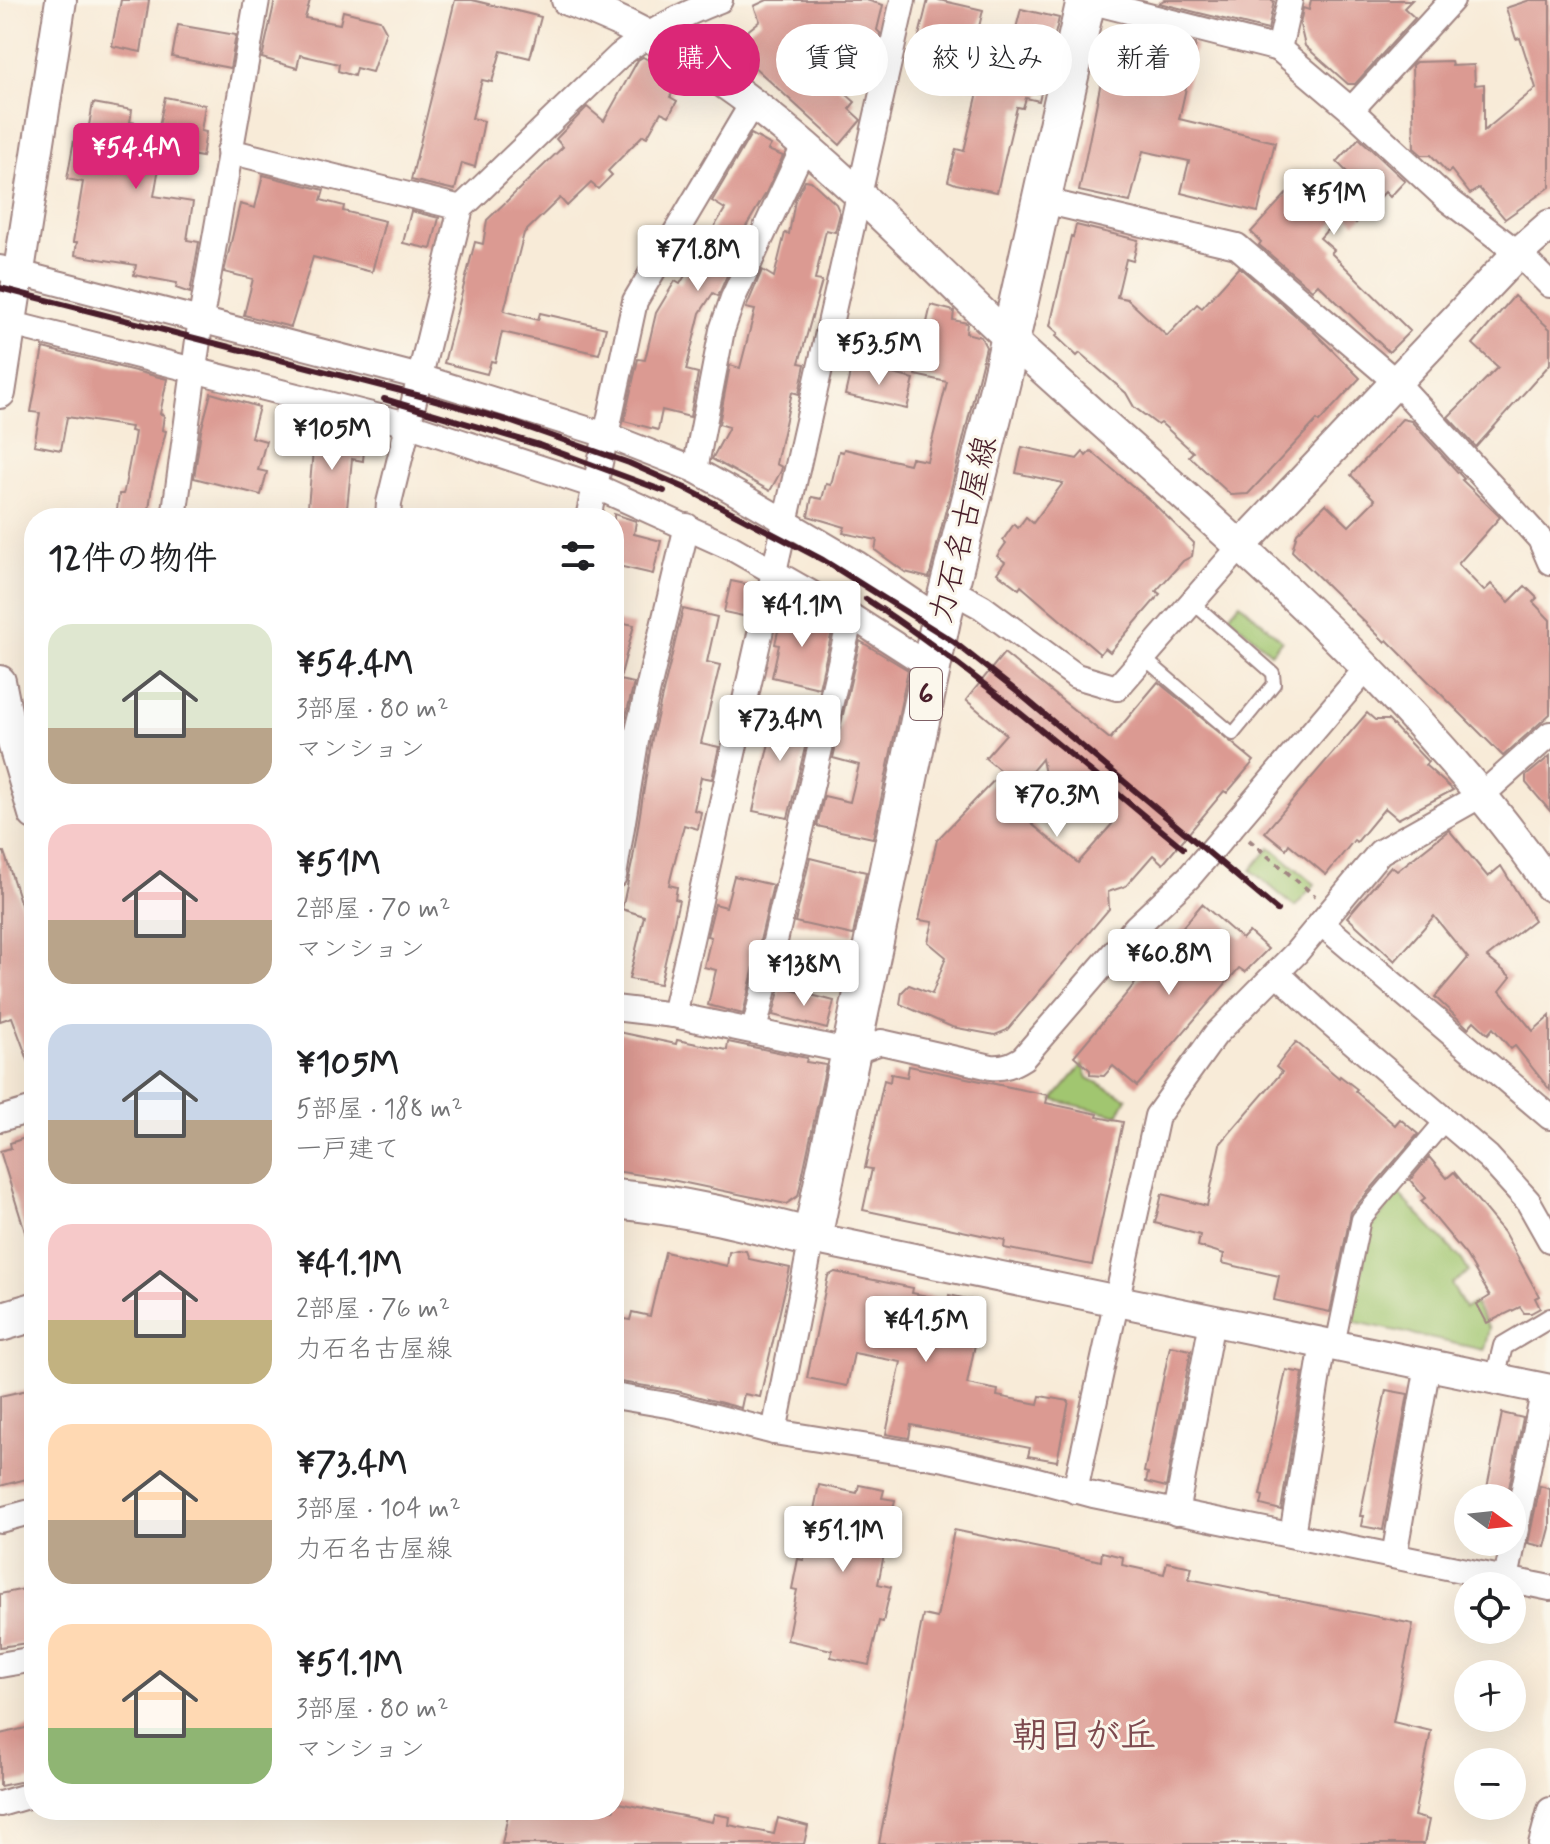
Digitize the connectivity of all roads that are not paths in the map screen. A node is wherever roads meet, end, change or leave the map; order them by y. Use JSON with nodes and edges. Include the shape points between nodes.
{"nodes":[{"id":1,"x":61,"y":0,"type":"edge"},
{"id":2,"x":257,"y":0,"type":"edge"},
{"id":3,"x":567,"y":0,"type":"edge"},
{"id":4,"x":720,"y":0,"type":"edge"},
{"id":5,"x":903,"y":0,"type":"edge"},
{"id":6,"x":1086,"y":0,"type":"edge"},
{"id":7,"x":1290,"y":0,"type":"edge"},
{"id":8,"x":1452,"y":0,"type":"edge"},
{"id":9,"x":646,"y":34,"type":"junction"},
{"id":10,"x":1279,"y":49,"type":"junction"},
{"id":11,"x":753,"y":102,"type":"junction"},
{"id":12,"x":1351,"y":110,"type":"junction"},
{"id":13,"x":804,"y":146,"type":"junction"},
{"id":14,"x":229,"y":151,"type":"junction"},
{"id":15,"x":858,"y":194,"type":"junction"},
{"id":16,"x":1040,"y":200,"type":"junction"},
{"id":17,"x":461,"y":208,"type":"junction"},
{"id":18,"x":1550,"y":225,"type":"edge"},
{"id":19,"x":1518,"y":253,"type":"junction"},
{"id":20,"x":9,"y":270,"type":"edge"},
{"id":21,"x":1550,"y":285,"type":"edge"},
{"id":22,"x":201,"y":318,"type":"junction"},
{"id":23,"x":5,"y":321,"type":"edge"},
{"id":24,"x":1010,"y":338,"type":"junction"},
{"id":25,"x":194,"y":370,"type":"junction"},
{"id":26,"x":420,"y":377,"type":"junction"},
{"id":27,"x":1396,"y":382,"type":"junction"},
{"id":28,"x":0,"y":393,"type":"edge"},
{"id":29,"x":407,"y":424,"type":"junction"},
{"id":30,"x":606,"y":435,"type":"junction"},
{"id":31,"x":695,"y":470,"type":"junction"},
{"id":32,"x":595,"y":486,"type":"junction"},
{"id":33,"x":175,"y":508,"type":"edge"},
{"id":34,"x":389,"y":508,"type":"edge"},
{"id":35,"x":590,"y":508,"type":"edge"},
{"id":36,"x":784,"y":521,"type":"junction"},
{"id":37,"x":687,"y":526,"type":"junction"},
{"id":38,"x":1241,"y":546,"type":"junction"},
{"id":39,"x":1550,"y":562,"type":"edge"},
{"id":40,"x":774,"y":571,"type":"junction"},
{"id":41,"x":1192,"y":602,"type":"junction"},
{"id":42,"x":945,"y":604,"type":"junction"},
{"id":43,"x":851,"y":616,"type":"junction"},
{"id":44,"x":1144,"y":658,"type":"junction"},
{"id":45,"x":932,"y":668,"type":"junction"},
{"id":46,"x":1367,"y":668,"type":"junction"},
{"id":47,"x":0,"y":681,"type":"edge"},
{"id":48,"x":1550,"y":734,"type":"edge"},
{"id":49,"x":17,"y":753,"type":"edge"},
{"id":50,"x":24,"y":778,"type":"edge"},
{"id":51,"x":1483,"y":794,"type":"junction"},
{"id":52,"x":624,"y":815,"type":"edge"},
{"id":53,"x":1550,"y":886,"type":"edge"},
{"id":54,"x":1326,"y":916,"type":"junction"},
{"id":55,"x":1277,"y":973,"type":"junction"},
{"id":56,"x":624,"y":1009,"type":"edge"},
{"id":57,"x":674,"y":1015,"type":"junction"},
{"id":58,"x":754,"y":1031,"type":"junction"},
{"id":59,"x":853,"y":1052,"type":"junction"},
{"id":60,"x":24,"y":1112,"type":"edge"},
{"id":61,"x":1550,"y":1117,"type":"edge"},
{"id":62,"x":0,"y":1119,"type":"edge"},
{"id":63,"x":1446,"y":1119,"type":"junction"},
{"id":64,"x":624,"y":1200,"type":"edge"},
{"id":65,"x":812,"y":1238,"type":"junction"},
{"id":66,"x":1550,"y":1240,"type":"edge"},
{"id":67,"x":1115,"y":1300,"type":"junction"},
{"id":68,"x":24,"y":1315,"type":"edge"},
{"id":69,"x":1550,"y":1318,"type":"edge"},
{"id":70,"x":1212,"y":1321,"type":"junction"},
{"id":71,"x":0,"y":1322,"type":"edge"},
{"id":72,"x":1329,"y":1344,"type":"junction"},
{"id":73,"x":1428,"y":1365,"type":"junction"},
{"id":74,"x":1495,"y":1378,"type":"junction"},
{"id":75,"x":1547,"y":1389,"type":"edge"},
{"id":76,"x":624,"y":1398,"type":"edge"},
{"id":77,"x":774,"y":1432,"type":"junction"},
{"id":78,"x":1075,"y":1491,"type":"junction"},
{"id":79,"x":1176,"y":1513,"type":"junction"},
{"id":80,"x":24,"y":1514,"type":"edge"},
{"id":81,"x":0,"y":1520,"type":"edge"},
{"id":82,"x":1292,"y":1535,"type":"junction"},
{"id":83,"x":1394,"y":1556,"type":"junction"},
{"id":84,"x":1472,"y":1572,"type":"edge"},
{"id":85,"x":1508,"y":1572,"type":"edge"},
{"id":86,"x":1526,"y":1583,"type":"edge"},
{"id":87,"x":1550,"y":1588,"type":"edge"},
{"id":88,"x":24,"y":1661,"type":"edge"},
{"id":89,"x":0,"y":1665,"type":"edge"},
{"id":90,"x":24,"y":1797,"type":"edge"},
{"id":91,"x":0,"y":1804,"type":"edge"},
{"id":92,"x":1550,"y":1810,"type":"edge"},
{"id":93,"x":1541,"y":1844,"type":"edge"}],
"edges":[{"from":1,"to":20,"type":"street"},
{"from":2,"to":14,"type":"street"},
{"from":3,"to":9,"type":"street"},
{"from":4,"to":9,"type":"street"},
{"from":5,"to":15,"type":"street"},
{"from":6,"to":10,"type":"street"},
{"from":6,"to":16,"type":"main road","name":"力石名古屋線","number":"6"},
{"from":7,"to":10,"type":"street"},
{"from":8,"to":12,"type":"street"},
{"from":9,"to":11,"type":"street"},
{"from":9,"to":17,"type":"street"},
{"from":10,"to":12,"type":"street"},
{"from":11,"to":13,"type":"street"},
{"from":11,"to":30,"type":"street","via":[[635,301]]},
{"from":12,"to":19,"type":"street","via":[[1447,199]]},
{"from":13,"to":15,"type":"street"},
{"from":13,"to":31,"type":"street","via":[[722,330]]},
{"from":14,"to":17,"type":"street"},
{"from":14,"to":22,"type":"street"},
{"from":15,"to":24,"type":"street"},
{"from":15,"to":36,"type":"street"},
{"from":16,"to":24,"type":"main road","name":"力石名古屋線","number":"6"},
{"from":16,"to":27,"type":"street","via":[[1237,246]]},
{"from":17,"to":26,"type":"street"},
{"from":18,"to":19,"type":"street"},
{"from":19,"to":21,"type":"street"},
{"from":19,"to":27,"type":"street"},
{"from":20,"to":22,"type":"street"},
{"from":20,"to":23,"type":"street"},
{"from":22,"to":25,"type":"street"},
{"from":22,"to":26,"type":"street"},
{"from":23,"to":25,"type":"street"},
{"from":23,"to":28,"type":"street"},
{"from":24,"to":38,"type":"street"},
{"from":24,"to":42,"type":"main road","name":"力石名古屋線","number":"6"},
{"from":25,"to":29,"type":"street"},
{"from":25,"to":33,"type":"street"},
{"from":26,"to":29,"type":"street"},
{"from":26,"to":30,"type":"street"},
{"from":27,"to":38,"type":"street"},
{"from":27,"to":39,"type":"street","via":[[1540,539]]},
{"from":29,"to":32,"type":"street"},
{"from":29,"to":34,"type":"street"},
{"from":30,"to":31,"type":"street"},
{"from":30,"to":32,"type":"street"},
{"from":31,"to":36,"type":"street"},
{"from":32,"to":35,"type":"street"},
{"from":32,"to":37,"type":"street"},
{"from":36,"to":40,"type":"street"},
{"from":36,"to":42,"type":"street","via":[[856,563]]},
{"from":37,"to":40,"type":"street"},
{"from":37,"to":52,"type":"street","via":[[637,735]]},
{"from":38,"to":41,"type":"street"},
{"from":38,"to":46,"type":"street"},
{"from":40,"to":43,"type":"street"},
{"from":40,"to":57,"type":"street"},
{"from":41,"to":44,"type":"street"},
{"from":41,"to":44,"type":"lane","via":[[1273,673],[1274,684],[1233,734]]},
{"from":42,"to":44,"type":"street","via":[[982,607],[1076,676],[1117,688]]},
{"from":42,"to":45,"type":"main road","name":"力石名古屋線","number":"6"},
{"from":43,"to":45,"type":"street"},
{"from":43,"to":58,"type":"street"},
{"from":45,"to":59,"type":"main road","name":"力石名古屋線","number":"6"},
{"from":46,"to":51,"type":"street"},
{"from":46,"to":59,"type":"street","via":[[1189,877],[1136,927],[1023,1058],[1003,1068],[991,1067],[881,1042]]},
{"from":47,"to":49,"type":"street"},
{"from":48,"to":51,"type":"street"},
{"from":49,"to":50,"type":"street"},
{"from":51,"to":53,"type":"street"},
{"from":51,"to":54,"type":"street","via":[[1380,852]]},
{"from":54,"to":55,"type":"street"},
{"from":54,"to":61,"type":"street"},
{"from":55,"to":63,"type":"street"},
{"from":55,"to":67,"type":"street","via":[[1215,1035],[1157,1116]]},
{"from":56,"to":57,"type":"street"},
{"from":57,"to":58,"type":"street"},
{"from":58,"to":59,"type":"street"},
{"from":59,"to":65,"type":"main road","name":"力石名古屋線","number":"6"},
{"from":60,"to":62,"type":"street"},
{"from":63,"to":66,"type":"street","via":[[1528,1201]]},
{"from":63,"to":72,"type":"street","via":[[1361,1219]]},
{"from":64,"to":65,"type":"main road","via":[[722,1215]]},
{"from":65,"to":67,"type":"street"},
{"from":65,"to":77,"type":"street"},
{"from":67,"to":70,"type":"street"},
{"from":67,"to":78,"type":"street"},
{"from":68,"to":71,"type":"main road"},
{"from":69,"to":74,"type":"street","via":[[1503,1346]]},
{"from":70,"to":72,"type":"street"},
{"from":70,"to":79,"type":"street"},
{"from":72,"to":73,"type":"street"},
{"from":72,"to":82,"type":"street"},
{"from":73,"to":74,"type":"street"},
{"from":73,"to":83,"type":"street"},
{"from":74,"to":75,"type":"street"},
{"from":75,"to":85,"type":"street"},
{"from":76,"to":77,"type":"street"},
{"from":77,"to":78,"type":"street","via":[[945,1459]]},
{"from":78,"to":79,"type":"street"},
{"from":79,"to":82,"type":"street"},
{"from":80,"to":81,"type":"street"},
{"from":82,"to":83,"type":"street"},
{"from":83,"to":84,"type":"street"},
{"from":86,"to":87,"type":"street"},
{"from":88,"to":89,"type":"street"},
{"from":90,"to":91,"type":"street"},
{"from":92,"to":93,"type":"street"}]}
